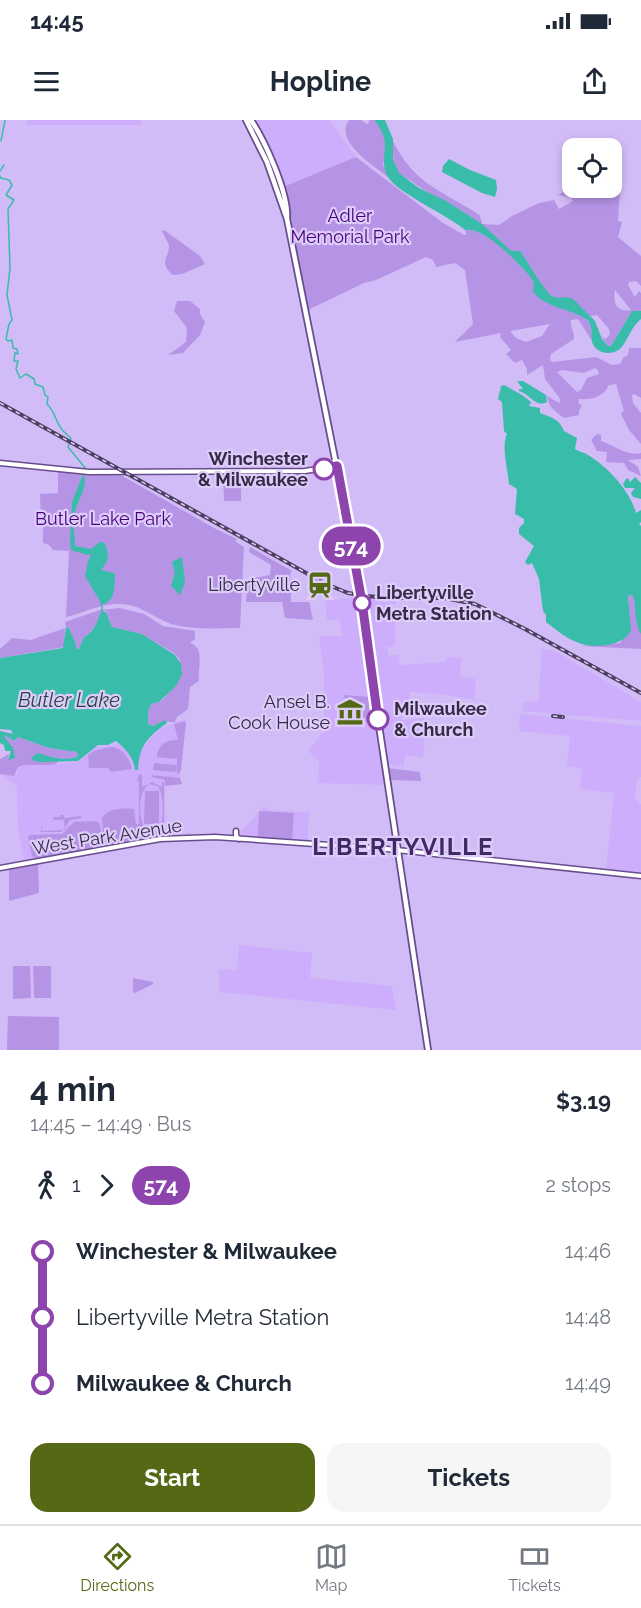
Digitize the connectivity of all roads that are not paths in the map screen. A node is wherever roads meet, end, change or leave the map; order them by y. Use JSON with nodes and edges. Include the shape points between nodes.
{"nodes":[{"id":1,"x":246,"y":120,"type":"edge"},
{"id":2,"x":252,"y":120,"type":"edge"},
{"id":3,"x":287,"y":219,"type":"junction"},
{"id":4,"x":0,"y":463,"type":"edge"},
{"id":5,"x":337,"y":466,"type":"junction"},
{"id":6,"x":236,"y":831,"type":"dead end"},
{"id":7,"x":219,"y":838,"type":"junction"},
{"id":8,"x":240,"y":839,"type":"junction"},
{"id":9,"x":222,"y":843,"type":"dead end"},
{"id":10,"x":398,"y":850,"type":"junction"},
{"id":11,"x":0,"y":868,"type":"edge"},
{"id":12,"x":641,"y":876,"type":"edge"},
{"id":13,"x":428,"y":1050,"type":"edge"}],
"edges":[{"from":1,"to":3,"type":"main road","via":[[267,162]]},
{"from":2,"to":3,"type":"main road","via":[[270,157]]},
{"from":3,"to":5,"type":"main road"},
{"from":4,"to":5,"type":"main road","via":[[89,472],[299,472]]},
{"from":5,"to":10,"type":"main road"},
{"from":6,"to":8,"type":"main road"},
{"from":7,"to":8,"type":"main road","name":"West Park Avenue"},
{"from":7,"to":9,"type":"main road"},
{"from":7,"to":11,"type":"main road","name":"West Park Avenue","via":[[159,840]]},
{"from":8,"to":10,"type":"main road","name":"West Park Avenue"},
{"from":10,"to":12,"type":"main road","name":"West Park Avenue"},
{"from":10,"to":13,"type":"main road"}]}
